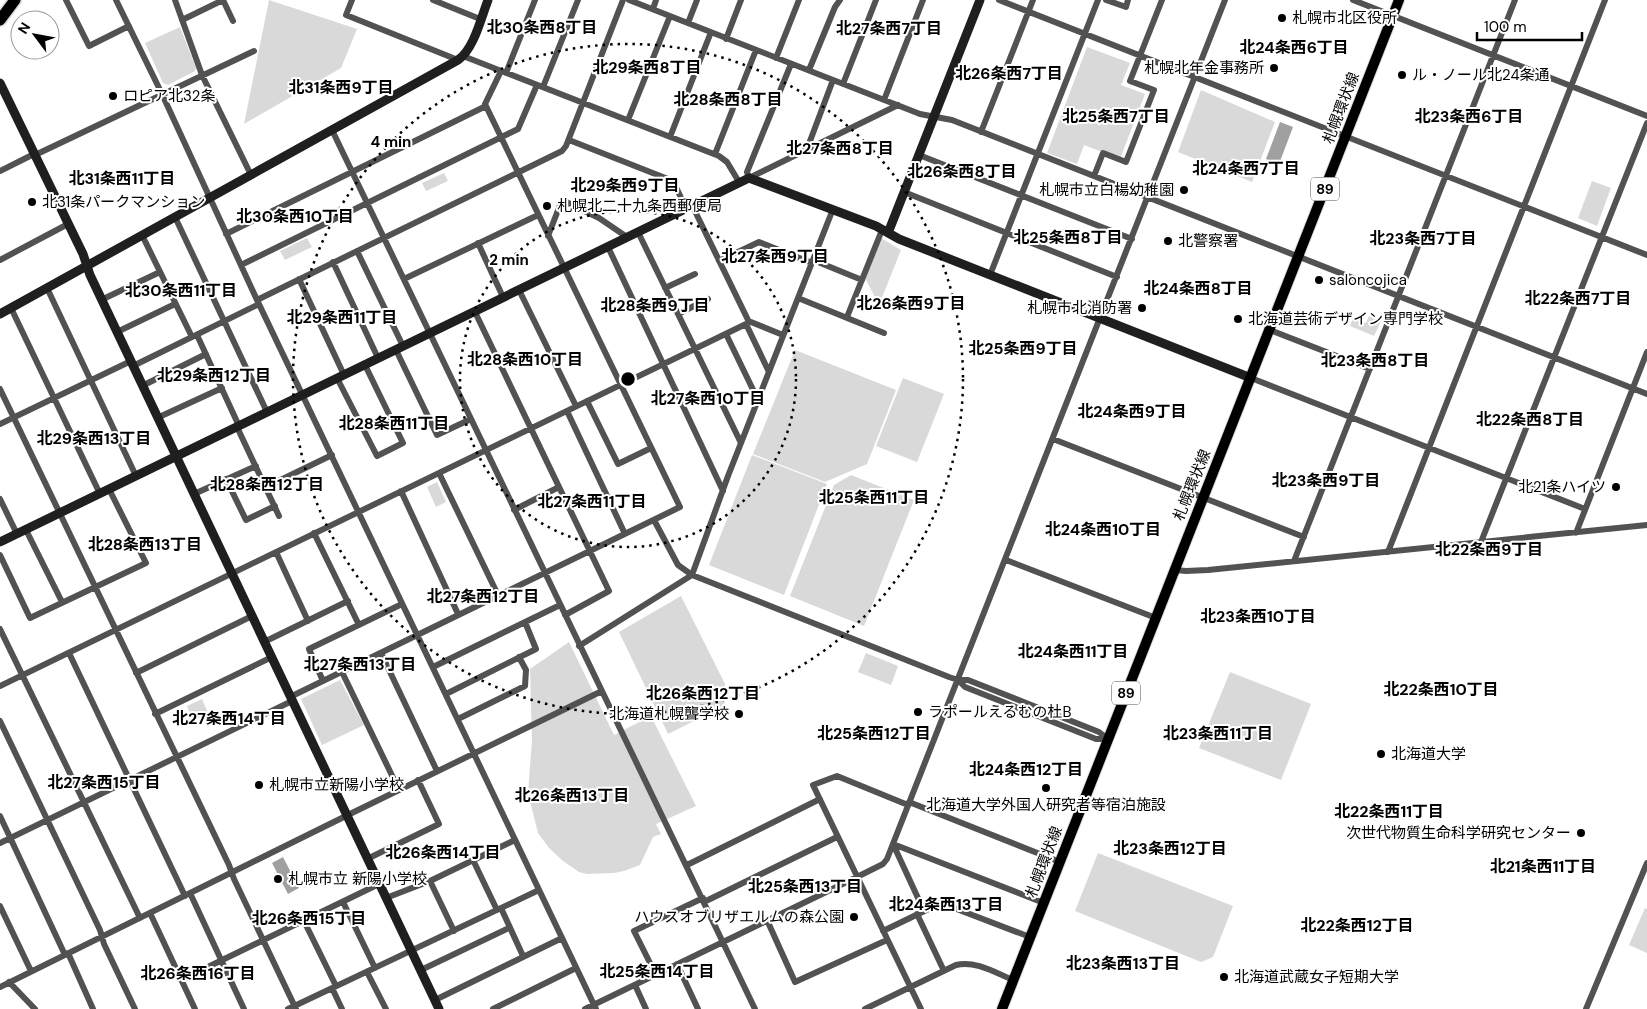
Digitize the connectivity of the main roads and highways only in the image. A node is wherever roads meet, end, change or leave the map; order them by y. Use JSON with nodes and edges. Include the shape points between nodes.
{"nodes":[{"id":1,"x":7,"y":0,"type":"edge"},
{"id":2,"x":15,"y":0,"type":"edge"},
{"id":3,"x":1399,"y":0,"type":"edge"},
{"id":4,"x":0,"y":10,"type":"edge"},
{"id":5,"x":0,"y":20,"type":"edge"},
{"id":6,"x":1002,"y":1009,"type":"edge"}],
"edges":[{"from":1,"to":4,"type":"highway"},
{"from":2,"to":5,"type":"highway"},
{"from":3,"to":6,"type":"main road","name":"札幌環状線","number":"89"}]}
